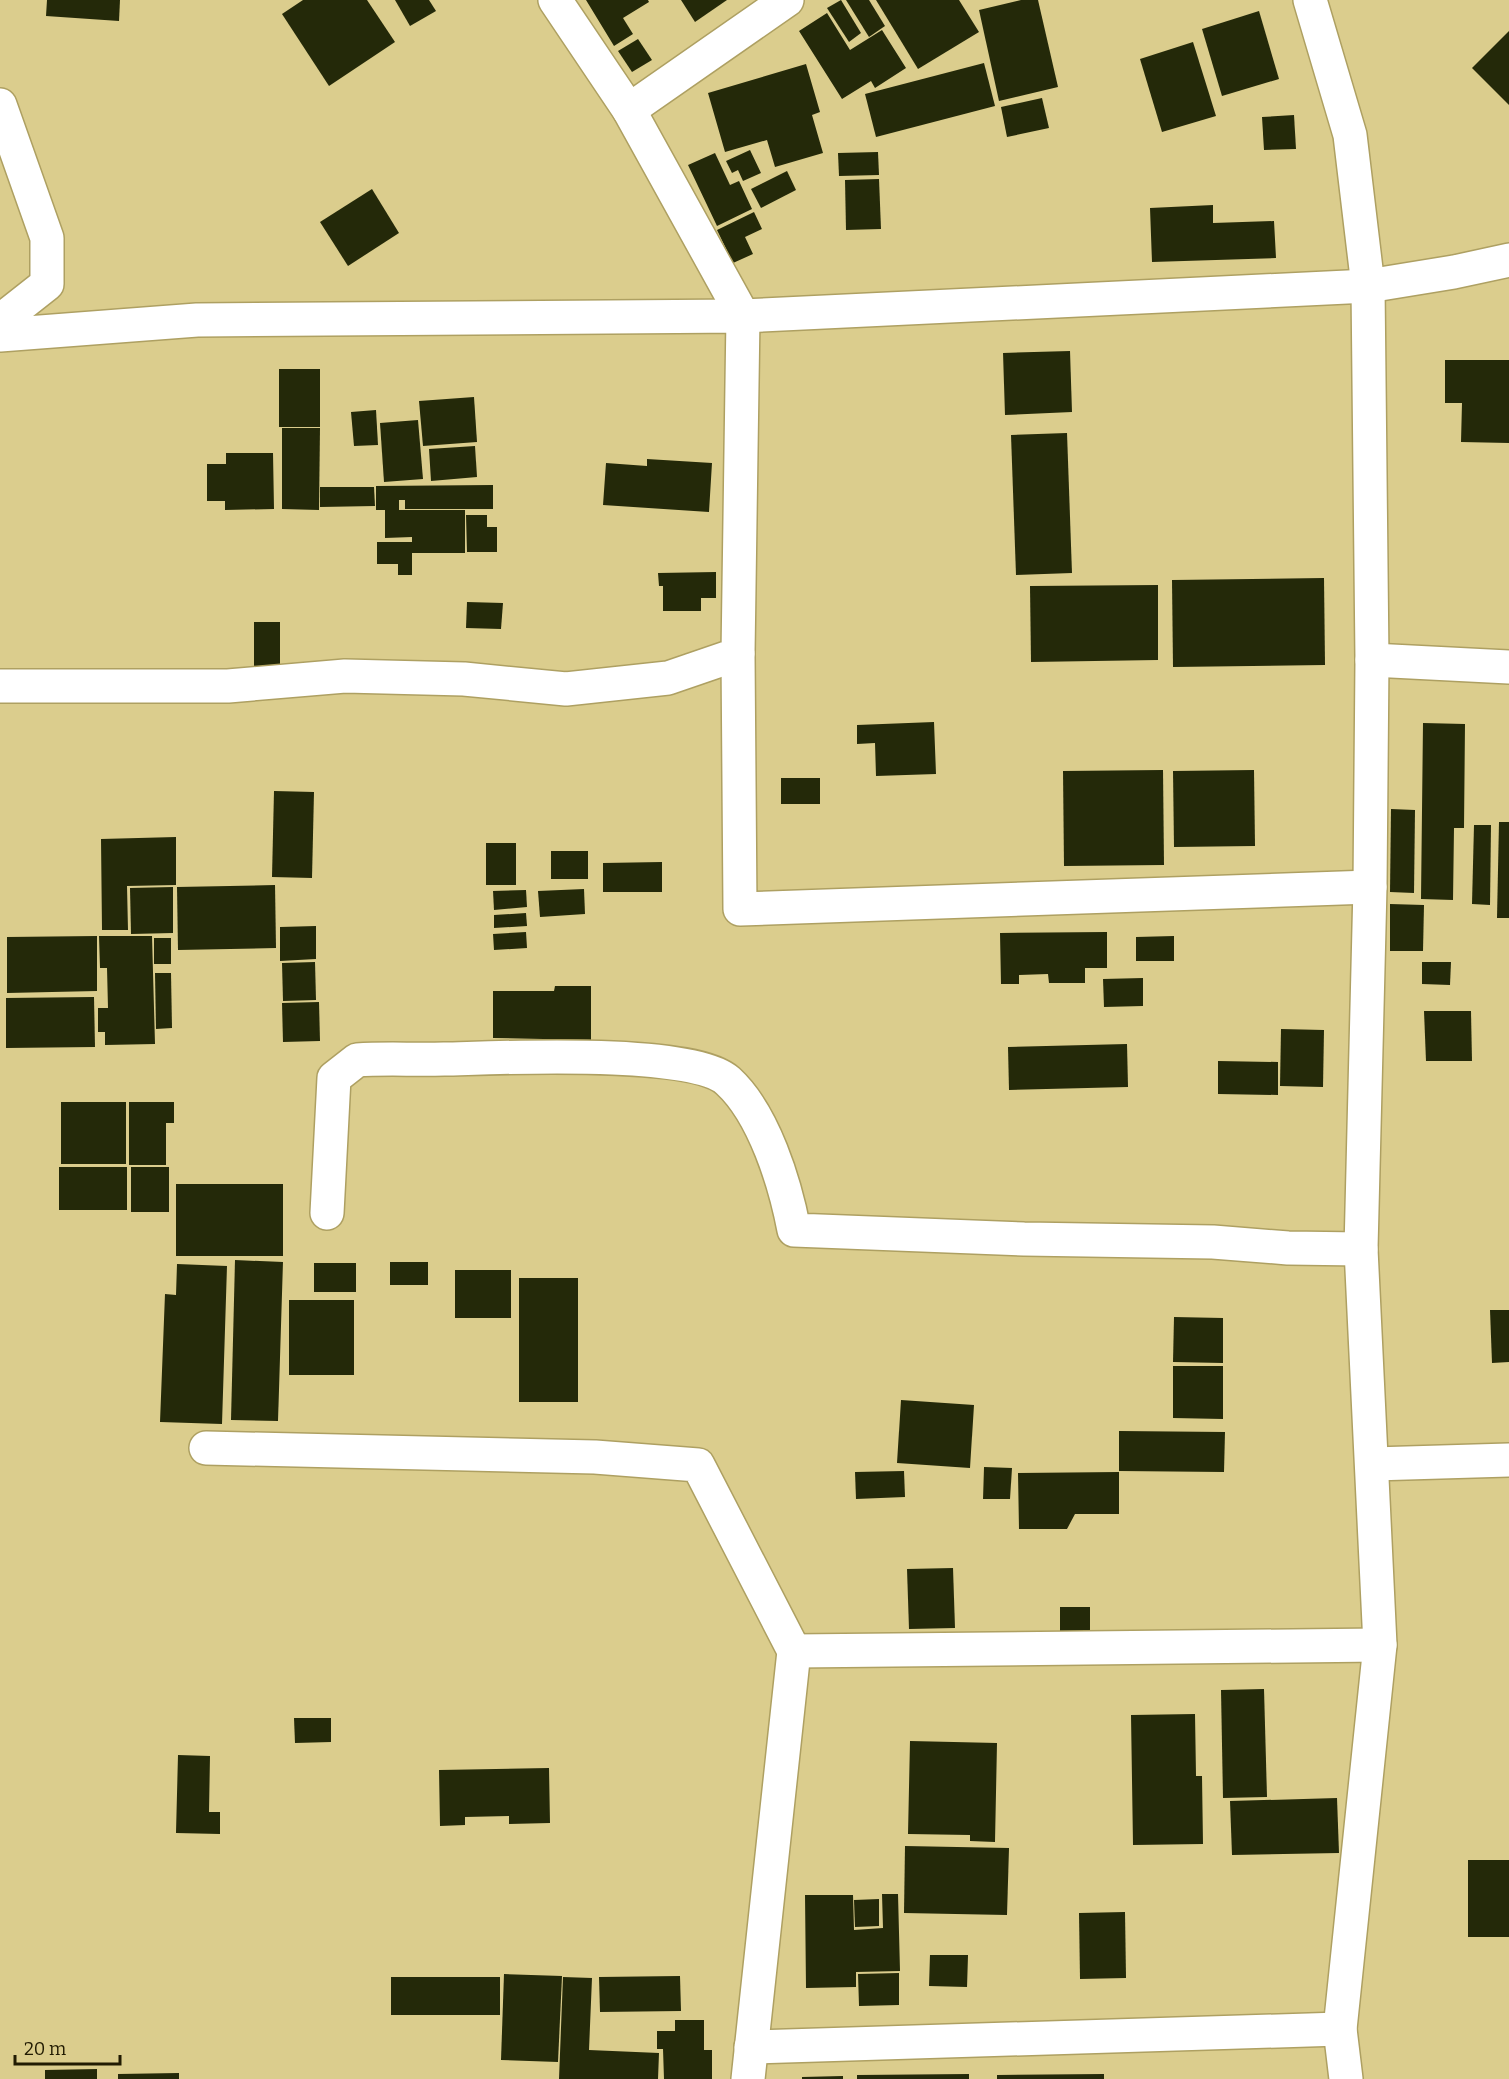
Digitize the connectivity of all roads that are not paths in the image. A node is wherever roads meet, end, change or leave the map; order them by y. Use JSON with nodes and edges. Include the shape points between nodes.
{"nodes":[{"id":1,"x":555,"y":0,"type":"edge"},
{"id":2,"x":787,"y":0,"type":"edge"},
{"id":3,"x":1310,"y":0,"type":"edge"},
{"id":4,"x":0,"y":105,"type":"edge"},
{"id":5,"x":629,"y":110,"type":"junction"},
{"id":6,"x":1509,"y":260,"type":"edge"},
{"id":7,"x":1368,"y":286,"type":"junction"},
{"id":8,"x":743,"y":316,"type":"junction"},
{"id":9,"x":0,"y":321,"type":"edge"},
{"id":10,"x":0,"y":335,"type":"edge"},
{"id":11,"x":738,"y":654,"type":"junction"},
{"id":12,"x":1372,"y":660,"type":"junction"},
{"id":13,"x":1509,"y":667,"type":"edge"},
{"id":14,"x":0,"y":686,"type":"edge"},
{"id":15,"x":1370,"y":887,"type":"junction"},
{"id":16,"x":327,"y":1213,"type":"dead end"},
{"id":17,"x":1360,"y":1249,"type":"junction"},
{"id":18,"x":206,"y":1448,"type":"dead end"},
{"id":19,"x":1509,"y":1460,"type":"edge"},
{"id":20,"x":1373,"y":1464,"type":"junction"},
{"id":21,"x":1380,"y":1645,"type":"junction"},
{"id":22,"x":794,"y":1651,"type":"junction"},
{"id":23,"x":1340,"y":2029,"type":"junction"},
{"id":24,"x":751,"y":2047,"type":"junction"},
{"id":25,"x":748,"y":2079,"type":"edge"},
{"id":26,"x":1346,"y":2079,"type":"edge"}],
"edges":[{"from":1,"to":5,"type":"street"},
{"from":2,"to":5,"type":"street"},
{"from":3,"to":7,"type":"street","via":[[1350,135]]},
{"from":4,"to":9,"type":"street","via":[[47,238],[47,284]]},
{"from":5,"to":8,"type":"street"},
{"from":6,"to":7,"type":"street"},
{"from":7,"to":8,"type":"street"},
{"from":7,"to":12,"type":"street"},
{"from":8,"to":10,"type":"street","via":[[197,320]]},
{"from":8,"to":11,"type":"street"},
{"from":11,"to":14,"type":"street","via":[[668,678],[566,689],[345,676],[228,686]]},
{"from":11,"to":15,"type":"street","via":[[740,909]]},
{"from":12,"to":13,"type":"street"},
{"from":12,"to":15,"type":"street"},
{"from":15,"to":17,"type":"street"},
{"from":16,"to":17,"type":"street","via":[[334,1078],[357,1060],[638,1059],[689,1066],[726,1079],[745,1100],[759,1126],[787,1193],[794,1230]]},
{"from":17,"to":20,"type":"street"},
{"from":18,"to":22,"type":"street","via":[[595,1457],[699,1465]]},
{"from":19,"to":20,"type":"street"},
{"from":20,"to":21,"type":"street"},
{"from":21,"to":22,"type":"street"},
{"from":21,"to":23,"type":"street"},
{"from":22,"to":24,"type":"street"},
{"from":23,"to":24,"type":"street"},
{"from":23,"to":26,"type":"street"},
{"from":24,"to":25,"type":"street"}]}
